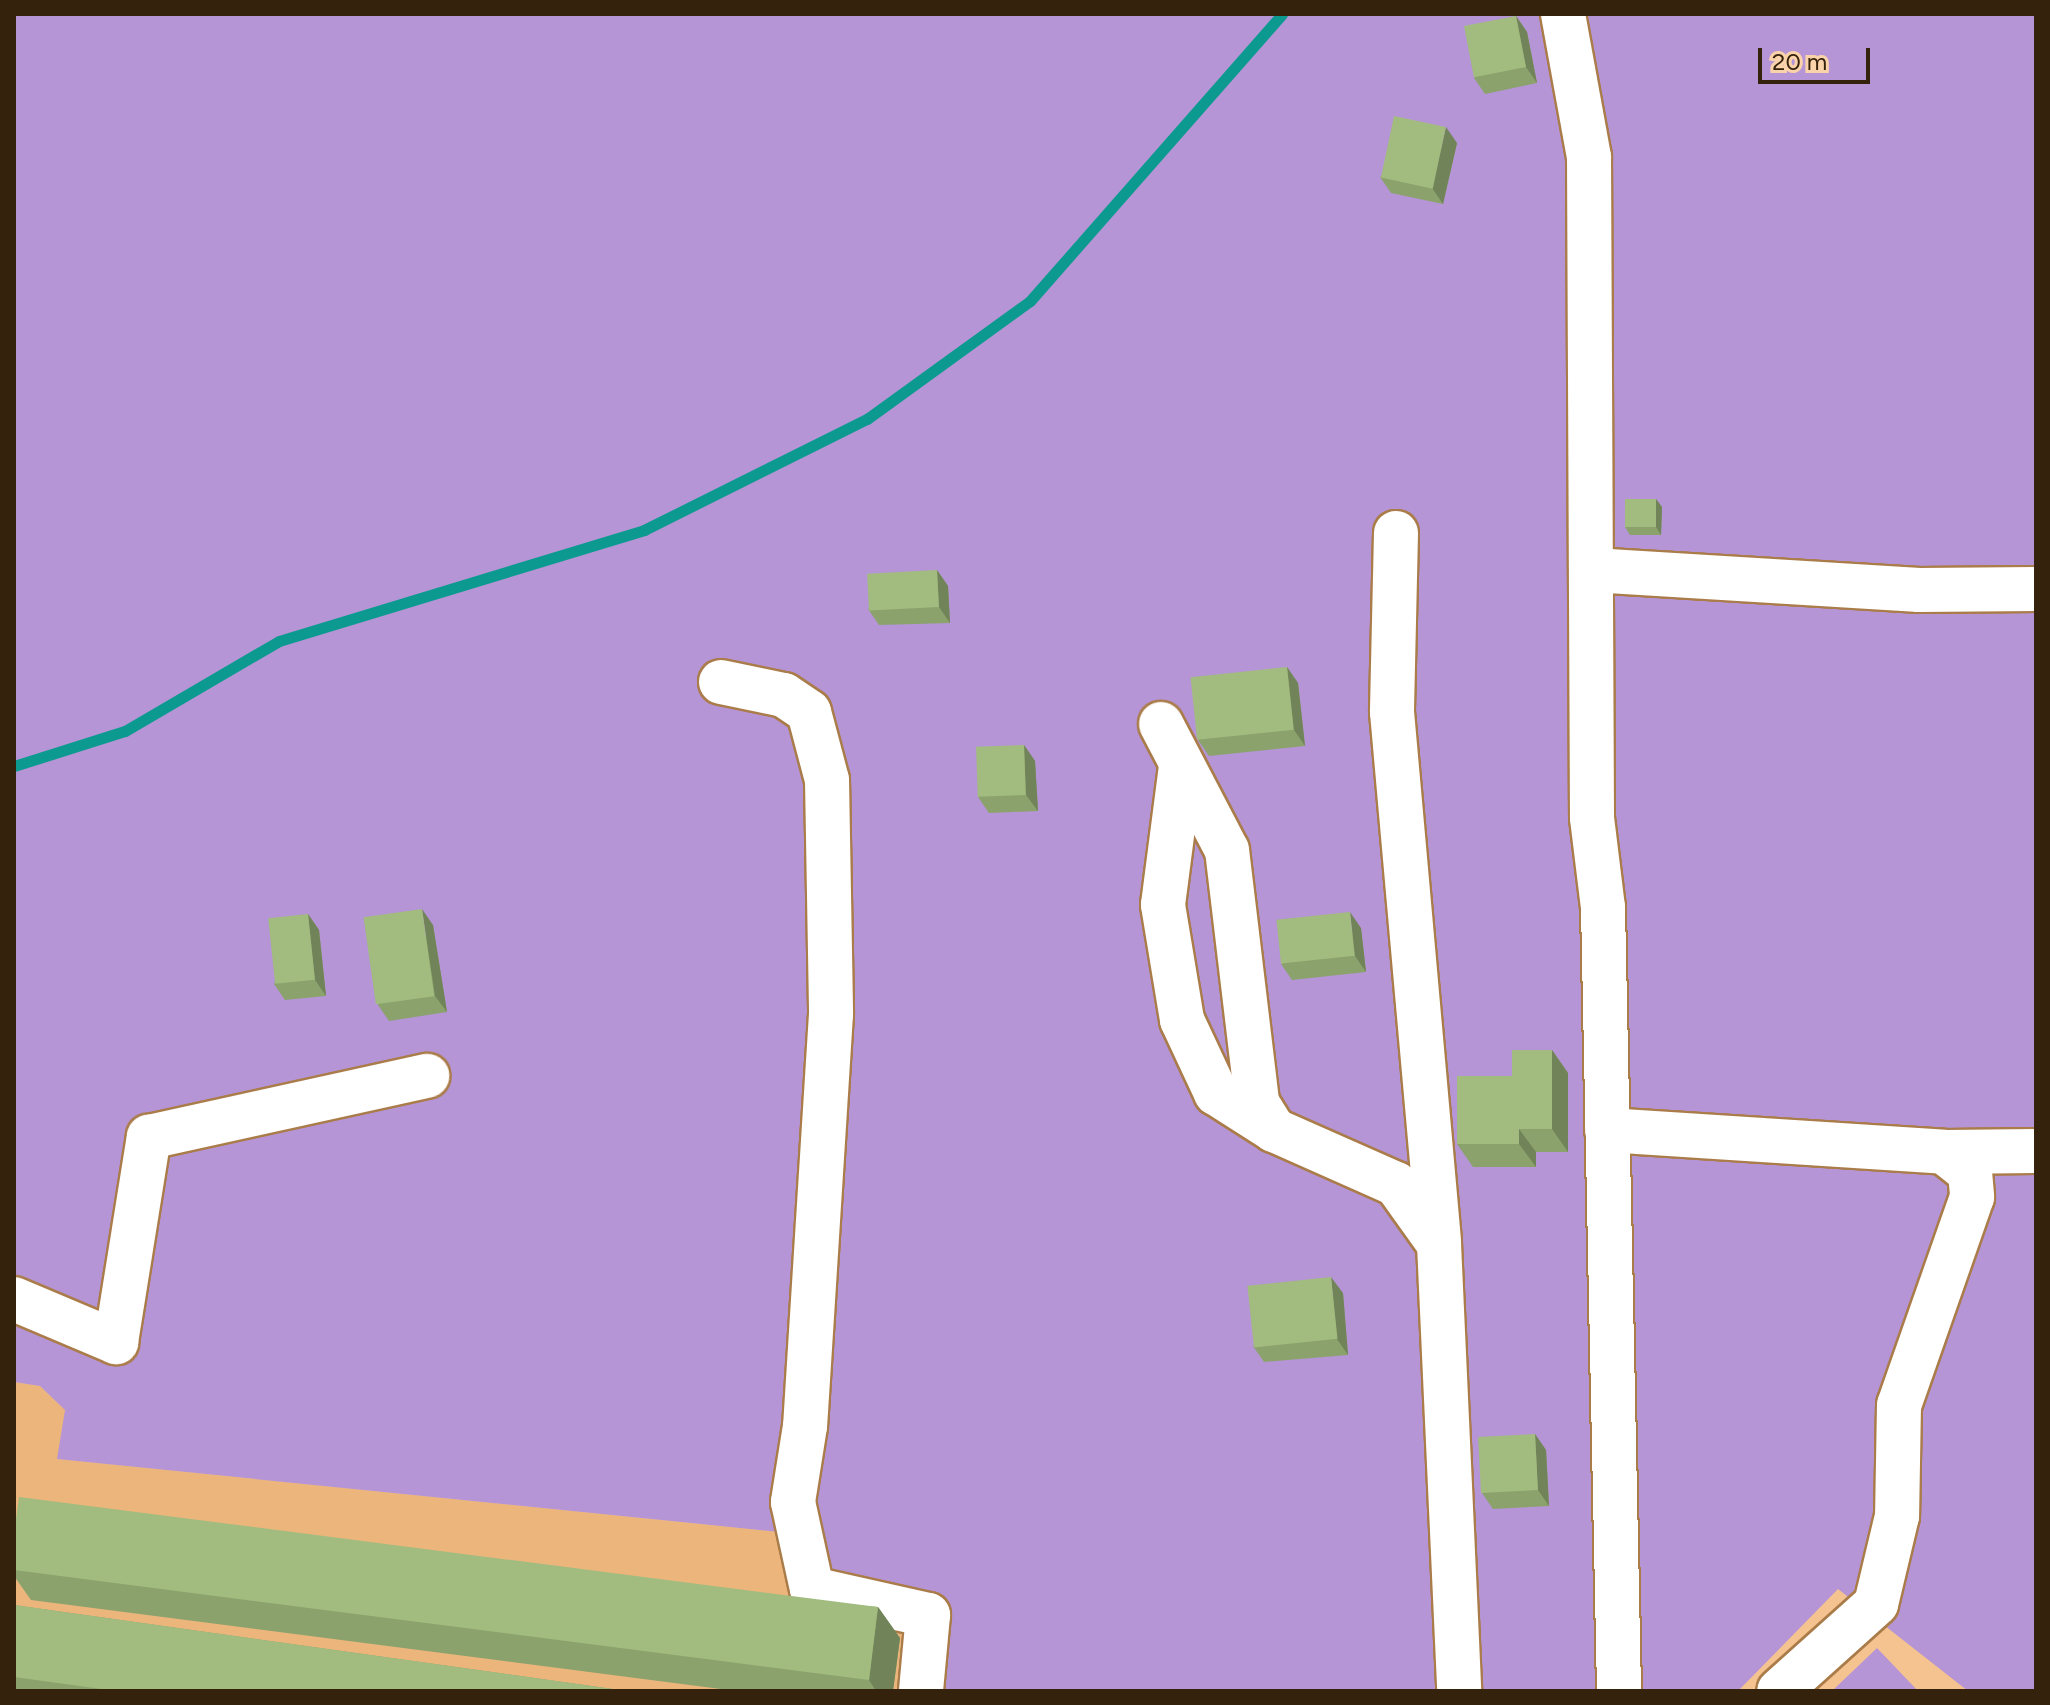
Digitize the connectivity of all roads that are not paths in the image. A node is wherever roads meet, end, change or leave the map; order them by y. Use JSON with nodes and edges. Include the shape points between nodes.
{"nodes":[{"id":1,"x":1563,"y":14,"type":"edge"},
{"id":2,"x":1396,"y":533,"type":"dead end"},
{"id":3,"x":1592,"y":570,"type":"junction"},
{"id":4,"x":2036,"y":589,"type":"edge"},
{"id":5,"x":721,"y":682,"type":"dead end"},
{"id":6,"x":1161,"y":724,"type":"dead end"},
{"id":7,"x":1181,"y":766,"type":"junction"},
{"id":8,"x":427,"y":1076,"type":"dead end"},
{"id":9,"x":1274,"y":1130,"type":"junction"},
{"id":10,"x":1607,"y":1130,"type":"junction"},
{"id":11,"x":2036,"y":1151,"type":"edge"},
{"id":12,"x":1944,"y":1152,"type":"junction"},
{"id":13,"x":1439,"y":1244,"type":"junction"},
{"id":14,"x":14,"y":1299,"type":"edge"},
{"id":15,"x":921,"y":1691,"type":"edge"},
{"id":16,"x":1459,"y":1691,"type":"edge"},
{"id":17,"x":1619,"y":1691,"type":"edge"},
{"id":18,"x":1779,"y":1691,"type":"edge"}],
"edges":[{"from":1,"to":3,"type":"lane","via":[[1589,157]]},
{"from":2,"to":13,"type":"lane","via":[[1392,712]]},
{"from":3,"to":4,"type":"lane","via":[[1919,590]]},
{"from":3,"to":10,"type":"lane","via":[[1592,818],[1603,907]]},
{"from":5,"to":15,"type":"lane","via":[[784,695],[809,712],[827,780],[831,1014],[805,1426],[793,1502],[812,1589],[928,1615]]},
{"from":6,"to":7,"type":"lane"},
{"from":7,"to":9,"type":"lane","via":[[1227,850],[1257,1103]]},
{"from":7,"to":9,"type":"lane","via":[[1163,905],[1182,1020],[1216,1093]]},
{"from":8,"to":14,"type":"lane","via":[[149,1137],[116,1342]]},
{"from":9,"to":13,"type":"lane","via":[[1396,1184]]},
{"from":10,"to":12,"type":"lane"},
{"from":10,"to":17,"type":"lane"},
{"from":11,"to":12,"type":"lane"},
{"from":12,"to":18,"type":"lane","via":[[1970,1172],[1972,1197],[1899,1405],[1890,1565],[1876,1604]]},
{"from":13,"to":16,"type":"lane"}]}
